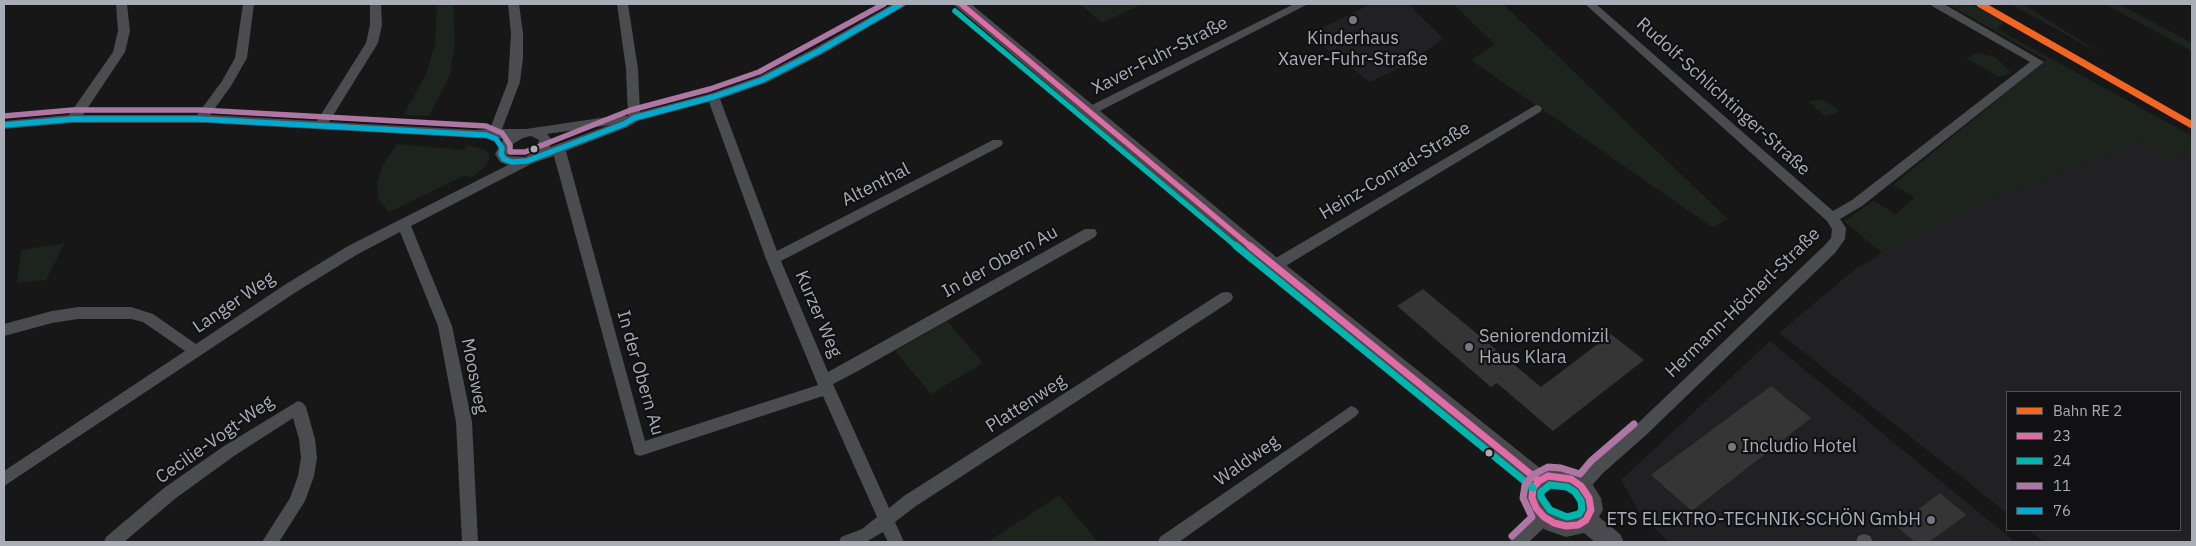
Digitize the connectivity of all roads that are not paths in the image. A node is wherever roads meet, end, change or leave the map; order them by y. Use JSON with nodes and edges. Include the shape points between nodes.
{"nodes":[{"id":1,"x":120,"y":4,"type":"edge"},
{"id":2,"x":249,"y":4,"type":"edge"},
{"id":3,"x":376,"y":4,"type":"edge"},
{"id":4,"x":513,"y":4,"type":"edge"},
{"id":5,"x":622,"y":4,"type":"edge"},
{"id":6,"x":901,"y":4,"type":"edge"},
{"id":7,"x":961,"y":4,"type":"edge"},
{"id":8,"x":1302,"y":4,"type":"edge"},
{"id":9,"x":1590,"y":4,"type":"edge"},
{"id":10,"x":1936,"y":4,"type":"edge"},
{"id":11,"x":713,"y":96,"type":"junction"},
{"id":12,"x":1536,"y":109,"type":"dead end"},
{"id":13,"x":1088,"y":112,"type":"junction"},
{"id":14,"x":634,"y":118,"type":"junction"},
{"id":15,"x":73,"y":119,"type":"junction"},
{"id":16,"x":200,"y":119,"type":"junction"},
{"id":17,"x":4,"y":126,"type":"edge"},
{"id":18,"x":320,"y":126,"type":"junction"},
{"id":19,"x":530,"y":132,"type":"junction"},
{"id":20,"x":490,"y":135,"type":"junction"},
{"id":21,"x":997,"y":143,"type":"dead end"},
{"id":22,"x":559,"y":150,"type":"junction"},
{"id":23,"x":503,"y":153,"type":"junction"},
{"id":24,"x":530,"y":160,"type":"junction"},
{"id":25,"x":496,"y":178,"type":"junction"},
{"id":26,"x":1832,"y":218,"type":"junction"},
{"id":27,"x":404,"y":224,"type":"junction"},
{"id":28,"x":1090,"y":233,"type":"dead end"},
{"id":29,"x":773,"y":259,"type":"junction"},
{"id":30,"x":1274,"y":266,"type":"junction"},
{"id":31,"x":1226,"y":297,"type":"dead end"},
{"id":32,"x":4,"y":330,"type":"edge"},
{"id":33,"x":196,"y":351,"type":"junction"},
{"id":34,"x":825,"y":384,"type":"junction"},
{"id":35,"x":1351,"y":412,"type":"dead end"},
{"id":36,"x":4,"y":479,"type":"edge"},
{"id":37,"x":1538,"y":481,"type":"junction"},
{"id":38,"x":1581,"y":486,"type":"junction"},
{"id":39,"x":1544,"y":516,"type":"junction"},
{"id":40,"x":887,"y":519,"type":"junction"},
{"id":41,"x":1586,"y":520,"type":"junction"},
{"id":42,"x":112,"y":542,"type":"edge"},
{"id":43,"x":270,"y":542,"type":"edge"},
{"id":44,"x":470,"y":542,"type":"edge"},
{"id":45,"x":847,"y":542,"type":"edge"},
{"id":46,"x":896,"y":542,"type":"edge"},
{"id":47,"x":1166,"y":542,"type":"edge"},
{"id":48,"x":1518,"y":542,"type":"edge"},
{"id":49,"x":1612,"y":542,"type":"edge"}],
"edges":[{"from":1,"to":15,"type":"street","via":[[124,31],[119,52]]},
{"from":2,"to":16,"type":"street","via":[[241,58]]},
{"from":3,"to":18,"type":"street","via":[[372,43]]},
{"from":4,"to":20,"type":"street","via":[[517,41],[514,82]]},
{"from":5,"to":14,"type":"street","via":[[632,69]]},
{"from":6,"to":11,"type":"street","name":"Langer Weg","via":[[776,73]]},
{"from":7,"to":13,"type":"street"},
{"from":8,"to":13,"type":"street","name":"Xaver-Fuhr-Straße"},
{"from":9,"to":26,"type":"street","name":"Rudolf-Schlichtinger-Straße"},
{"from":10,"to":26,"type":"street","name":"Hermann-Höcherl-Straße","via":[[2038,62],[1857,204]]},
{"from":11,"to":14,"type":"street","name":"Langer Weg"},
{"from":11,"to":29,"type":"street","name":"Kurzer Weg"},
{"from":12,"to":30,"type":"street","name":"Heinz-Conrad-Straße"},
{"from":13,"to":30,"type":"street"},
{"from":14,"to":19,"type":"street"},
{"from":14,"to":22,"type":"street","name":"Langer Weg"},
{"from":15,"to":16,"type":"street"},
{"from":15,"to":17,"type":"street"},
{"from":16,"to":18,"type":"street"},
{"from":18,"to":20,"type":"street"},
{"from":19,"to":20,"type":"street"},
{"from":19,"to":23,"type":"street","via":[[512,138]]},
{"from":19,"to":24,"type":"street","via":[[542,136],[546,144],[540,154]]},
{"from":20,"to":23,"type":"street","via":[[496,139]]},
{"from":21,"to":29,"type":"street","name":"Altenthal"},
{"from":22,"to":24,"type":"street","name":"Langer Weg"},
{"from":22,"to":34,"type":"street","name":"In der Obern Au","via":[[640,449]]},
{"from":23,"to":24,"type":"street","via":[[512,162]]},
{"from":23,"to":25,"type":"street"},
{"from":24,"to":25,"type":"street","name":"Langer Weg"},
{"from":25,"to":27,"type":"street","name":"Langer Weg"},
{"from":26,"to":38,"type":"street","name":"Hermann-Höcherl-Straße","via":[[1839,228],[1838,239],[1830,249]]},
{"from":27,"to":33,"type":"street","name":"Langer Weg","via":[[353,250]]},
{"from":27,"to":44,"type":"street","name":"Moosweg","via":[[445,326],[464,422]]},
{"from":28,"to":34,"type":"street","name":"In der Obern Au"},
{"from":29,"to":34,"type":"street","name":"Kurzer Weg"},
{"from":30,"to":37,"type":"street"},
{"from":31,"to":40,"type":"street","name":"Plattenweg","via":[[910,500]]},
{"from":32,"to":33,"type":"street","via":[[52,317],[131,314],[148,318]]},
{"from":33,"to":36,"type":"street","name":"Langer Weg"},
{"from":34,"to":40,"type":"street","name":"Kurzer Weg"},
{"from":35,"to":47,"type":"street","name":"Waldweg"},
{"from":37,"to":38,"type":"street","via":[[1548,476],[1559,476]]},
{"from":37,"to":39,"type":"street","via":[[1532,498]]},
{"from":38,"to":41,"type":"street","via":[[1589,498],[1591,510]]},
{"from":39,"to":41,"type":"street","via":[[1566,526]]},
{"from":39,"to":48,"type":"street"},
{"from":40,"to":45,"type":"street","name":"Plattenweg","via":[[868,534]]},
{"from":40,"to":46,"type":"street","name":"Kurzer Weg"},
{"from":41,"to":49,"type":"street"},
{"from":42,"to":43,"type":"street","name":"Cecilie-Vogt-Weg","via":[[170,493],[298,407],[307,439],[309,458],[306,476],[297,500]]}]}
